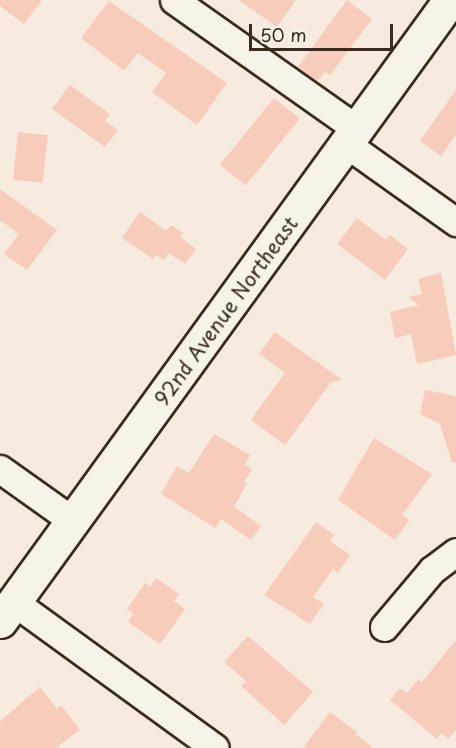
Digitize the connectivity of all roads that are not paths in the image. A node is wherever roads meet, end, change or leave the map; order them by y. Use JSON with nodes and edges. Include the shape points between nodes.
{"nodes":[{"id":1,"x":174,"y":0,"type":"edge"},
{"id":2,"x":450,"y":0,"type":"edge"},
{"id":3,"x":353,"y":137,"type":"junction"},
{"id":4,"x":456,"y":222,"type":"edge"},
{"id":5,"x":0,"y":469,"type":"edge"},
{"id":6,"x":73,"y":521,"type":"junction"},
{"id":7,"x":456,"y":552,"type":"edge"},
{"id":8,"x":7,"y":611,"type":"edge"},
{"id":9,"x":384,"y":627,"type":"dead end"},
{"id":10,"x":214,"y":748,"type":"edge"}],
"edges":[{"from":1,"to":3,"type":"street"},
{"from":2,"to":3,"type":"main road","name":"92nd Avenue Northeast"},
{"from":3,"to":4,"type":"street"},
{"from":3,"to":6,"type":"main road","name":"92nd Avenue Northeast"},
{"from":5,"to":6,"type":"street"},
{"from":6,"to":8,"type":"main road","name":"92nd Avenue Northeast"},
{"from":7,"to":9,"type":"street","via":[[432,570]]},
{"from":8,"to":10,"type":"street"}]}
